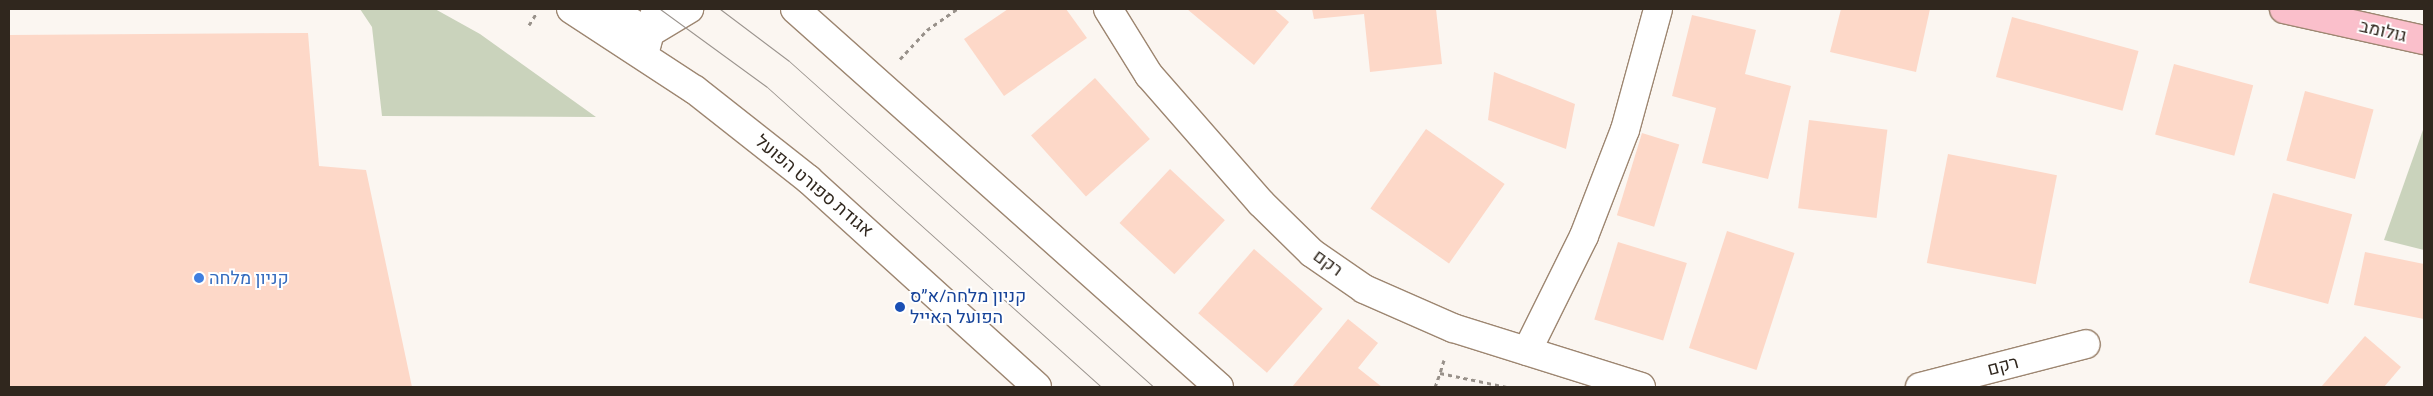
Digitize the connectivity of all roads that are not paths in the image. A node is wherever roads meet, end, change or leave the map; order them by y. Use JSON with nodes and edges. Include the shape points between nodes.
{"nodes":[{"id":1,"x":571,"y":9,"type":"edge"},
{"id":2,"x":609,"y":9,"type":"edge"},
{"id":3,"x":689,"y":9,"type":"edge"},
{"id":4,"x":795,"y":9,"type":"edge"},
{"id":5,"x":1108,"y":9,"type":"edge"},
{"id":6,"x":1658,"y":9,"type":"edge"},
{"id":7,"x":2284,"y":9,"type":"edge"},
{"id":8,"x":650,"y":32,"type":"edge"},
{"id":9,"x":2424,"y":40,"type":"edge"},
{"id":10,"x":2086,"y":344,"type":"dead end"},
{"id":11,"x":1527,"y":351,"type":"junction"},
{"id":12,"x":1037,"y":387,"type":"edge"},
{"id":13,"x":1219,"y":387,"type":"edge"},
{"id":14,"x":1641,"y":387,"type":"edge"},
{"id":15,"x":1920,"y":387,"type":"edge"}],
"edges":[{"from":1,"to":8,"type":"street","name":"אגודת ספורט הפועל"},
{"from":2,"to":8,"type":"street"},
{"from":3,"to":8,"type":"street"},
{"from":4,"to":13,"type":"street"},
{"from":5,"to":11,"type":"street","name":"רקם","via":[[1149,75],[1261,203],[1312,253],[1364,289],[1454,328]]},
{"from":6,"to":11,"type":"street","via":[[1651,47],[1605,183],[1584,236]]},
{"from":7,"to":9,"type":"main road","name":"גולומב"},
{"from":8,"to":12,"type":"street","name":"אגודת ספורט הפועל"},
{"from":10,"to":15,"type":"street","name":"רקם"},
{"from":11,"to":14,"type":"street","name":"רקם"}]}
